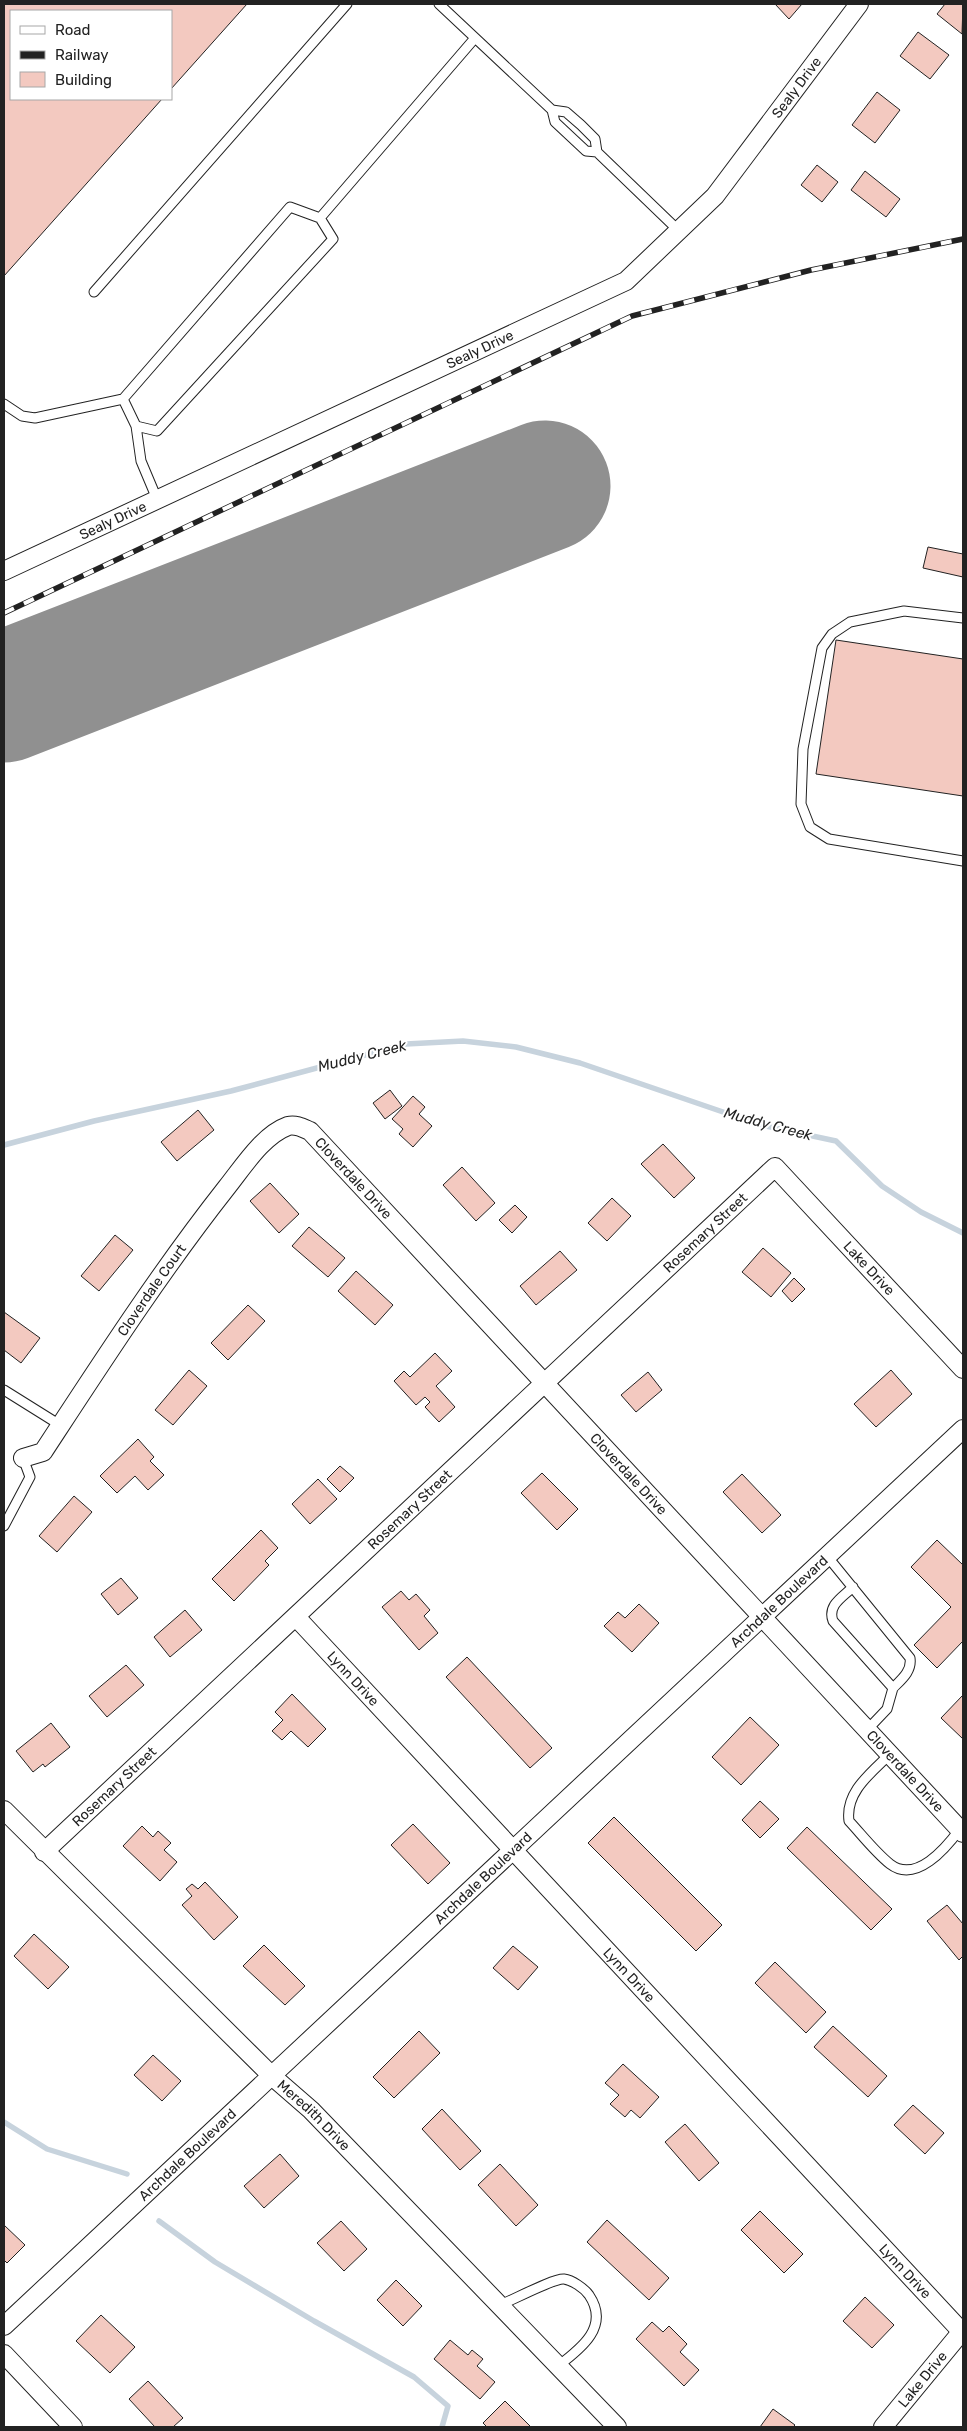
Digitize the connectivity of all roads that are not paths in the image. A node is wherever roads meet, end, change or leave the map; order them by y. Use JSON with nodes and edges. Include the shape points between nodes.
{"nodes":[{"id":1,"x":347,"y":4,"type":"edge"},
{"id":2,"x":439,"y":4,"type":"edge"},
{"id":3,"x":859,"y":4,"type":"edge"},
{"id":4,"x":475,"y":38,"type":"junction"},
{"id":5,"x":552,"y":110,"type":"junction"},
{"id":6,"x":597,"y":152,"type":"junction"},
{"id":7,"x":320,"y":218,"type":"junction"},
{"id":8,"x":679,"y":231,"type":"junction"},
{"id":9,"x":94,"y":292,"type":"dead end"},
{"id":10,"x":123,"y":399,"type":"junction"},
{"id":11,"x":4,"y":404,"type":"edge"},
{"id":12,"x":136,"y":426,"type":"junction"},
{"id":13,"x":157,"y":499,"type":"junction"},
{"id":14,"x":4,"y":571,"type":"edge"},
{"id":15,"x":963,"y":618,"type":"edge"},
{"id":16,"x":963,"y":861,"type":"edge"},
{"id":17,"x":290,"y":1125,"type":"joint"},
{"id":18,"x":775,"y":1167,"type":"joint"},
{"id":19,"x":963,"y":1369,"type":"edge"},
{"id":20,"x":544,"y":1385,"type":"junction"},
{"id":21,"x":4,"y":1390,"type":"edge"},
{"id":22,"x":60,"y":1425,"type":"junction"},
{"id":23,"x":963,"y":1429,"type":"edge"},
{"id":24,"x":23,"y":1458,"type":"joint"},
{"id":25,"x":4,"y":1526,"type":"edge"},
{"id":26,"x":827,"y":1556,"type":"junction"},
{"id":27,"x":853,"y":1587,"type":"junction"},
{"id":28,"x":296,"y":1617,"type":"junction"},
{"id":29,"x":761,"y":1617,"type":"junction"},
{"id":30,"x":893,"y":1688,"type":"junction"},
{"id":31,"x":867,"y":1730,"type":"junction"},
{"id":32,"x":890,"y":1754,"type":"junction"},
{"id":33,"x":4,"y":1810,"type":"edge"},
{"id":34,"x":962,"y":1831,"type":"edge"},
{"id":35,"x":513,"y":1850,"type":"junction"},
{"id":36,"x":44,"y":1852,"type":"junction"},
{"id":37,"x":273,"y":2077,"type":"junction"},
{"id":38,"x":500,"y":2305,"type":"junction"},
{"id":39,"x":4,"y":2326,"type":"edge"},
{"id":40,"x":962,"y":2331,"type":"edge"},
{"id":41,"x":4,"y":2354,"type":"edge"},
{"id":42,"x":558,"y":2366,"type":"junction"},
{"id":43,"x":73,"y":2427,"type":"edge"},
{"id":44,"x":617,"y":2427,"type":"edge"},
{"id":45,"x":884,"y":2427,"type":"edge"}],
"edges":[{"from":1,"to":9,"type":"lane"},
{"from":2,"to":4,"type":"lane"},
{"from":3,"to":8,"type":"street","name":"Sealy Drive","via":[[715,196]]},
{"from":4,"to":5,"type":"lane"},
{"from":4,"to":7,"type":"lane"},
{"from":5,"to":6,"type":"lane","via":[[555,122],[586,151]]},
{"from":5,"to":6,"type":"lane","via":[[566,112],[581,125],[595,139]]},
{"from":6,"to":8,"type":"lane"},
{"from":7,"to":10,"type":"lane","via":[[290,207]]},
{"from":7,"to":12,"type":"lane","via":[[333,239],[157,431]]},
{"from":8,"to":13,"type":"street","name":"Sealy Drive","via":[[626,282]]},
{"from":10,"to":11,"type":"lane","via":[[35,418],[22,416]]},
{"from":10,"to":12,"type":"lane"},
{"from":12,"to":13,"type":"lane","via":[[141,461]]},
{"from":13,"to":14,"type":"street","name":"Sealy Drive"},
{"from":15,"to":16,"type":"lane","via":[[904,611],[850,622],[832,634],[822,648],[814,687],[803,749],[801,804],[810,827],[829,839]]},
{"from":17,"to":20,"type":"street","name":"Cloverdale Drive","via":[[310,1132]]},
{"from":17,"to":22,"type":"street","name":"Cloverdale Court","via":[[264,1143],[189,1236]]},
{"from":18,"to":19,"type":"street","name":"Lake Drive"},
{"from":18,"to":20,"type":"street","name":"Rosemary Street"},
{"from":20,"to":28,"type":"street","name":"Rosemary Street"},
{"from":20,"to":29,"type":"street","name":"Cloverdale Drive"},
{"from":21,"to":22,"type":"lane"},
{"from":22,"to":24,"type":"street","name":"Cloverdale Court","via":[[42,1452]]},
{"from":23,"to":26,"type":"street","name":"Archdale Boulevard"},
{"from":24,"to":25,"type":"lane","via":[[30,1477]]},
{"from":26,"to":27,"type":"lane"},
{"from":26,"to":29,"type":"street","name":"Archdale Boulevard"},
{"from":27,"to":30,"type":"lane","via":[[910,1658],[906,1675]]},
{"from":27,"to":30,"type":"lane","via":[[832,1606],[830,1615]]},
{"from":28,"to":35,"type":"street","name":"Lynn Drive"},
{"from":28,"to":36,"type":"street","name":"Rosemary Street"},
{"from":29,"to":31,"type":"street","name":"Cloverdale Drive"},
{"from":29,"to":35,"type":"street","name":"Archdale Boulevard"},
{"from":30,"to":31,"type":"lane","via":[[888,1709]]},
{"from":31,"to":32,"type":"street","name":"Cloverdale Drive"},
{"from":32,"to":34,"type":"street","name":"Cloverdale Drive"},
{"from":32,"to":34,"type":"lane","via":[[855,1791],[849,1808],[850,1821],[890,1864],[903,1869],[932,1860]]},
{"from":33,"to":36,"type":"street","name":"Meredith Drive"},
{"from":35,"to":37,"type":"street","name":"Archdale Boulevard"},
{"from":35,"to":40,"type":"street","name":"Lynn Drive"},
{"from":36,"to":37,"type":"street","name":"Meredith Drive"},
{"from":37,"to":38,"type":"street","name":"Meredith Drive","via":[[311,2110]]},
{"from":37,"to":39,"type":"street","name":"Archdale Boulevard"},
{"from":38,"to":42,"type":"street","name":"Meredith Drive"},
{"from":38,"to":42,"type":"lane","via":[[562,2278],[587,2292],[596,2305],[596,2325],[581,2348]]},
{"from":40,"to":45,"type":"street","name":"Lake Drive"},
{"from":41,"to":43,"type":"street"},
{"from":42,"to":44,"type":"street","name":"Meredith Drive"}]}
